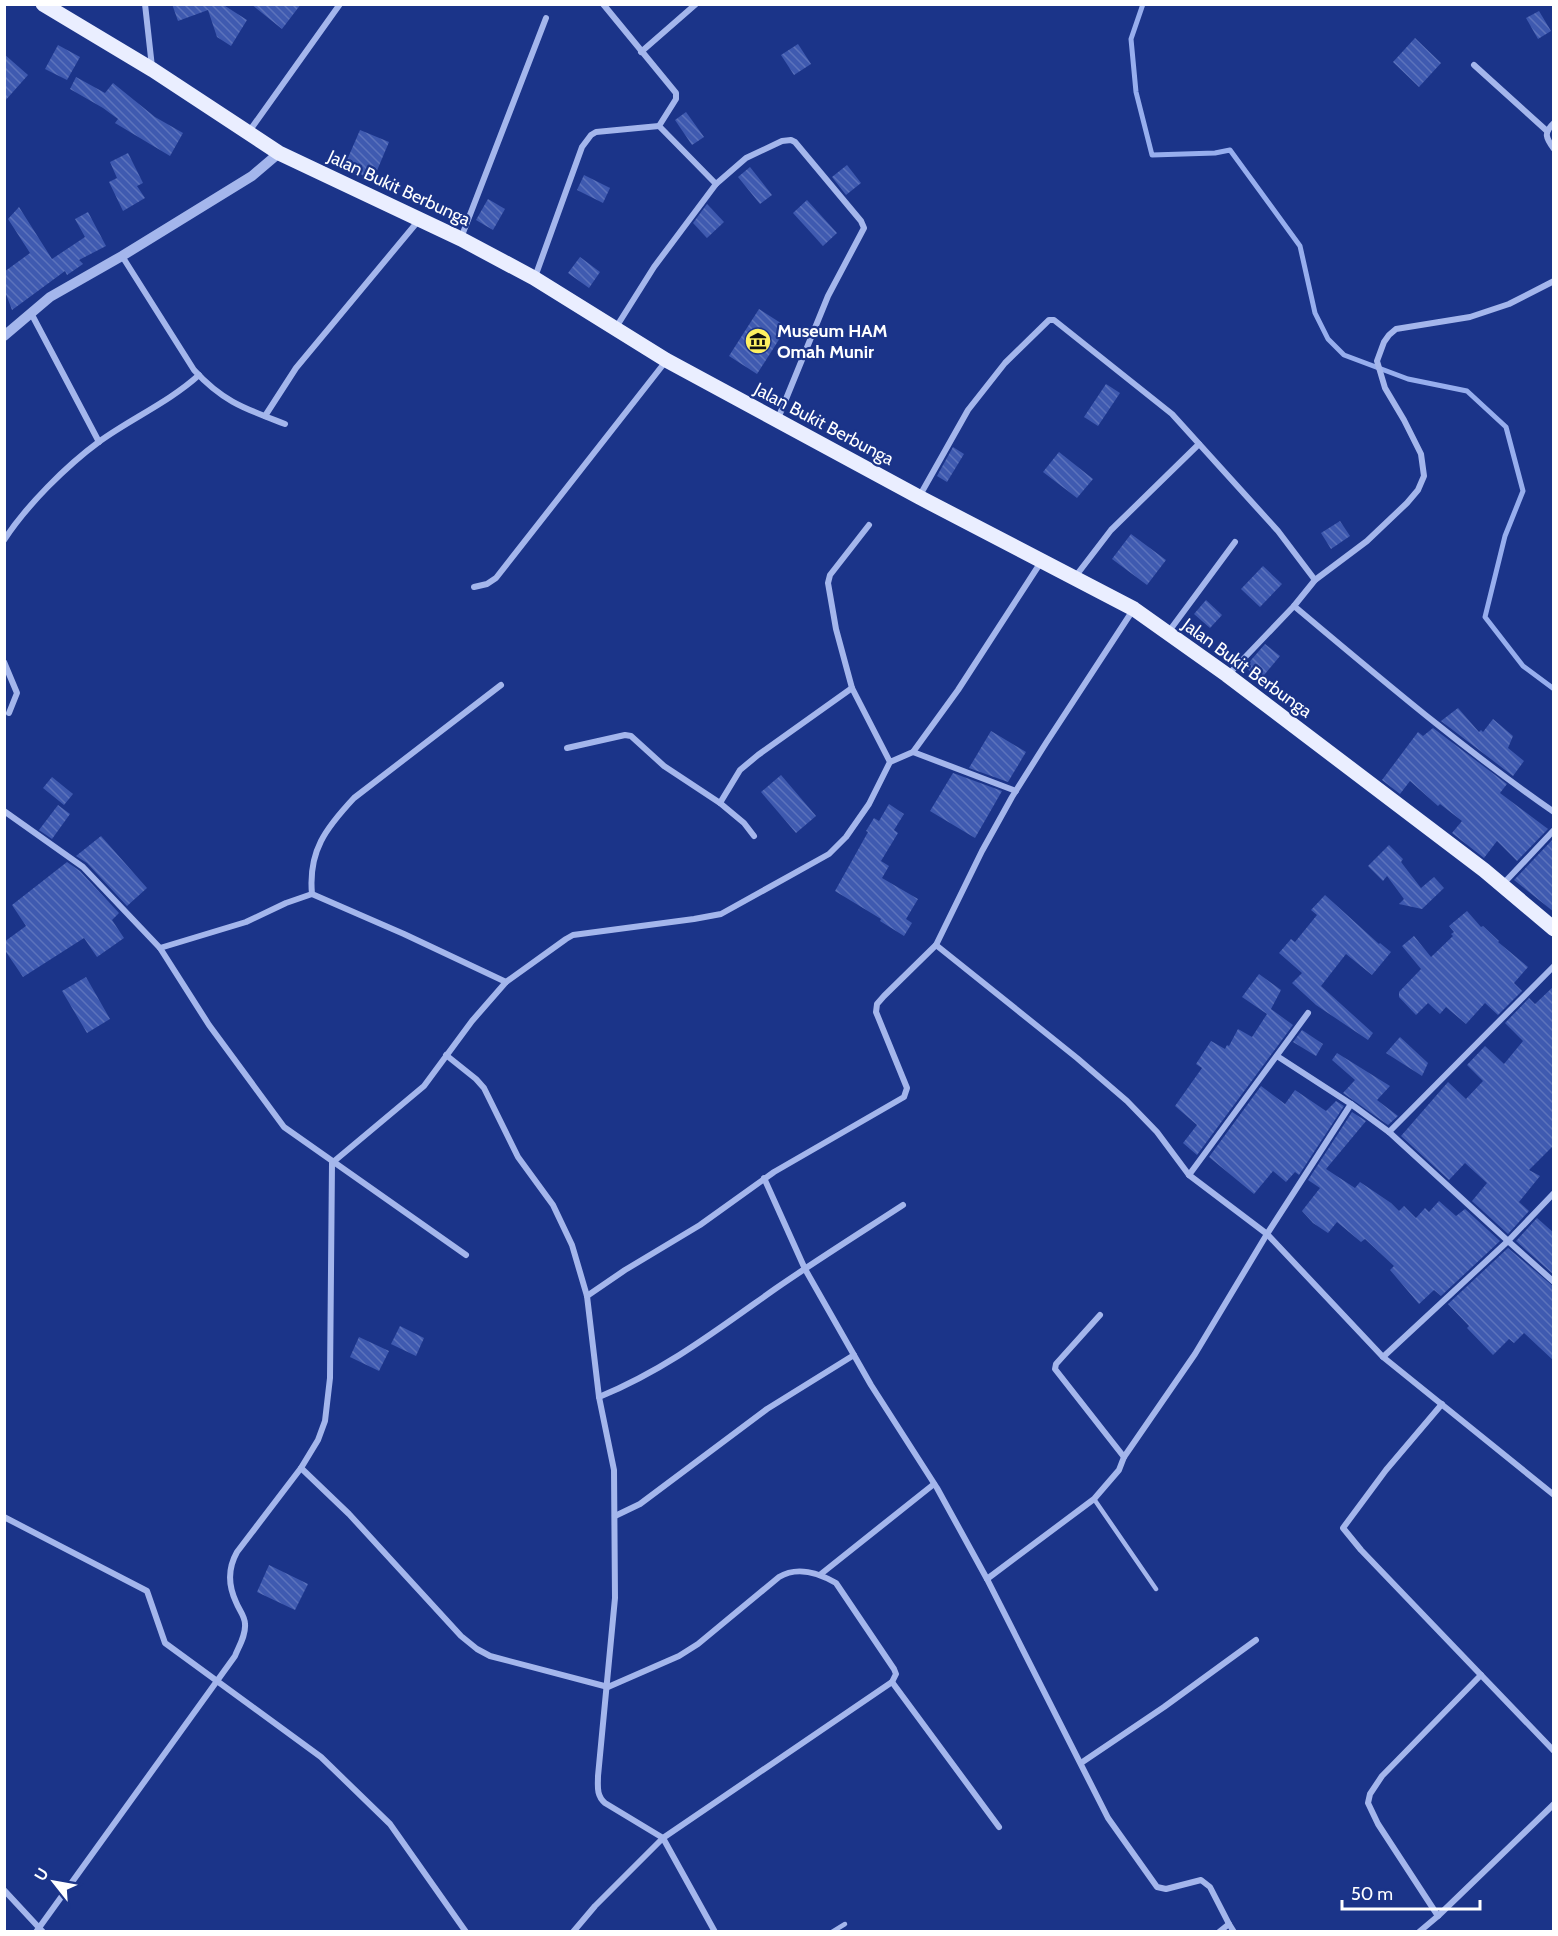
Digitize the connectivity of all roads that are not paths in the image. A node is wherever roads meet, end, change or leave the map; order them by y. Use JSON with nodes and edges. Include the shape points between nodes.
{"nodes":[{"id":1,"x":43,"y":4,"type":"edge"},
{"id":2,"x":145,"y":4,"type":"edge"},
{"id":3,"x":340,"y":4,"type":"edge"},
{"id":4,"x":603,"y":4,"type":"edge"},
{"id":5,"x":696,"y":4,"type":"edge"},
{"id":6,"x":546,"y":18,"type":"dead end"},
{"id":7,"x":641,"y":52,"type":"junction"},
{"id":8,"x":1474,"y":65,"type":"dead end"},
{"id":9,"x":153,"y":70,"type":"junction"},
{"id":10,"x":1554,"y":123,"type":"edge"},
{"id":11,"x":659,"y":126,"type":"junction"},
{"id":12,"x":1547,"y":131,"type":"junction"},
{"id":13,"x":248,"y":134,"type":"junction"},
{"id":14,"x":1554,"y":149,"type":"edge"},
{"id":15,"x":279,"y":153,"type":"junction"},
{"id":16,"x":716,"y":184,"type":"junction"},
{"id":17,"x":419,"y":220,"type":"junction"},
{"id":18,"x":461,"y":239,"type":"junction"},
{"id":19,"x":122,"y":256,"type":"junction"},
{"id":20,"x":534,"y":278,"type":"junction"},
{"id":21,"x":1554,"y":281,"type":"edge"},
{"id":22,"x":31,"y":313,"type":"junction"},
{"id":23,"x":615,"y":329,"type":"junction"},
{"id":24,"x":4,"y":336,"type":"edge"},
{"id":25,"x":666,"y":360,"type":"junction"},
{"id":26,"x":199,"y":375,"type":"junction"},
{"id":27,"x":265,"y":416,"type":"junction"},
{"id":28,"x":777,"y":421,"type":"junction"},
{"id":29,"x":285,"y":424,"type":"dead end"},
{"id":30,"x":99,"y":442,"type":"junction"},
{"id":31,"x":1199,"y":444,"type":"junction"},
{"id":32,"x":919,"y":497,"type":"junction"},
{"id":33,"x":869,"y":525,"type":"dead end"},
{"id":34,"x":4,"y":540,"type":"edge"},
{"id":35,"x":1234,"y":542,"type":"dead end"},
{"id":36,"x":1042,"y":561,"type":"junction"},
{"id":37,"x":1074,"y":578,"type":"junction"},
{"id":38,"x":1315,"y":580,"type":"junction"},
{"id":39,"x":474,"y":587,"type":"dead end"},
{"id":40,"x":1294,"y":606,"type":"junction"},
{"id":41,"x":1134,"y":609,"type":"junction"},
{"id":42,"x":1167,"y":634,"type":"junction"},
{"id":43,"x":4,"y":662,"type":"edge"},
{"id":44,"x":1227,"y":675,"type":"junction"},
{"id":45,"x":501,"y":685,"type":"dead end"},
{"id":46,"x":852,"y":688,"type":"junction"},
{"id":47,"x":9,"y":713,"type":"dead end"},
{"id":48,"x":567,"y":748,"type":"dead end"},
{"id":49,"x":912,"y":752,"type":"junction"},
{"id":50,"x":890,"y":762,"type":"junction"},
{"id":51,"x":1016,"y":791,"type":"junction"},
{"id":52,"x":720,"y":803,"type":"junction"},
{"id":53,"x":4,"y":811,"type":"edge"},
{"id":54,"x":1554,"y":812,"type":"edge"},
{"id":55,"x":1554,"y":830,"type":"edge"},
{"id":56,"x":754,"y":836,"type":"dead end"},
{"id":57,"x":1502,"y":885,"type":"junction"},
{"id":58,"x":312,"y":894,"type":"junction"},
{"id":59,"x":1554,"y":929,"type":"edge"},
{"id":60,"x":936,"y":945,"type":"junction"},
{"id":61,"x":160,"y":948,"type":"junction"},
{"id":62,"x":1554,"y":966,"type":"edge"},
{"id":63,"x":506,"y":982,"type":"junction"},
{"id":64,"x":1308,"y":1013,"type":"dead end"},
{"id":65,"x":446,"y":1055,"type":"junction"},
{"id":66,"x":1276,"y":1056,"type":"junction"},
{"id":67,"x":1351,"y":1104,"type":"junction"},
{"id":68,"x":1389,"y":1131,"type":"junction"},
{"id":69,"x":332,"y":1163,"type":"junction"},
{"id":70,"x":1189,"y":1175,"type":"junction"},
{"id":71,"x":764,"y":1178,"type":"junction"},
{"id":72,"x":1554,"y":1193,"type":"edge"},
{"id":73,"x":903,"y":1205,"type":"dead end"},
{"id":74,"x":1267,"y":1234,"type":"junction"},
{"id":75,"x":1508,"y":1240,"type":"junction"},
{"id":76,"x":466,"y":1256,"type":"dead end"},
{"id":77,"x":805,"y":1269,"type":"junction"},
{"id":78,"x":1554,"y":1282,"type":"edge"},
{"id":79,"x":587,"y":1296,"type":"junction"},
{"id":80,"x":1100,"y":1315,"type":"dead end"},
{"id":81,"x":854,"y":1354,"type":"junction"},
{"id":82,"x":1383,"y":1357,"type":"junction"},
{"id":83,"x":598,"y":1397,"type":"junction"},
{"id":84,"x":1442,"y":1404,"type":"junction"},
{"id":85,"x":1124,"y":1457,"type":"junction"},
{"id":86,"x":301,"y":1468,"type":"junction"},
{"id":87,"x":934,"y":1484,"type":"junction"},
{"id":88,"x":1554,"y":1495,"type":"edge"},
{"id":89,"x":1094,"y":1499,"type":"junction"},
{"id":90,"x":615,"y":1516,"type":"junction"},
{"id":91,"x":4,"y":1517,"type":"edge"},
{"id":92,"x":821,"y":1574,"type":"junction"},
{"id":93,"x":987,"y":1579,"type":"junction"},
{"id":94,"x":1156,"y":1589,"type":"dead end"},
{"id":95,"x":1256,"y":1640,"type":"dead end"},
{"id":96,"x":1481,"y":1675,"type":"junction"},
{"id":97,"x":217,"y":1681,"type":"junction"},
{"id":98,"x":892,"y":1682,"type":"junction"},
{"id":99,"x":608,"y":1687,"type":"junction"},
{"id":100,"x":1554,"y":1750,"type":"edge"},
{"id":101,"x":1081,"y":1763,"type":"junction"},
{"id":102,"x":1554,"y":1804,"type":"edge"},
{"id":103,"x":999,"y":1827,"type":"dead end"},
{"id":104,"x":663,"y":1838,"type":"junction"},
{"id":105,"x":4,"y":1890,"type":"edge"},
{"id":106,"x":1438,"y":1916,"type":"junction"},
{"id":107,"x":845,"y":1924,"type":"dead end"},
{"id":108,"x":1229,"y":1924,"type":"junction"},
{"id":109,"x":40,"y":1930,"type":"edge"},
{"id":110,"x":466,"y":1932,"type":"edge"},
{"id":111,"x":573,"y":1932,"type":"edge"},
{"id":112,"x":715,"y":1932,"type":"edge"},
{"id":113,"x":832,"y":1932,"type":"edge"},
{"id":114,"x":1219,"y":1932,"type":"edge"},
{"id":115,"x":1234,"y":1932,"type":"edge"},
{"id":116,"x":1419,"y":1932,"type":"edge"}],
"edges":[{"from":1,"to":9,"type":"main road","name":"Jalan Bukit Berbunga"},
{"from":2,"to":9,"type":"street"},
{"from":3,"to":13,"type":"street"},
{"from":4,"to":7,"type":"street"},
{"from":5,"to":7,"type":"street"},
{"from":6,"to":18,"type":"street"},
{"from":7,"to":11,"type":"street","via":[[675,93],[676,99]]},
{"from":8,"to":12,"type":"street"},
{"from":9,"to":13,"type":"main road","name":"Jalan Bukit Berbunga"},
{"from":10,"to":12,"type":"street"},
{"from":11,"to":16,"type":"street"},
{"from":11,"to":20,"type":"street","via":[[591,135],[582,147]]},
{"from":12,"to":14,"type":"street","via":[[1546,138]]},
{"from":13,"to":15,"type":"main road","name":"Jalan Bukit Berbunga"},
{"from":15,"to":17,"type":"main road","name":"Jalan Bukit Berbunga"},
{"from":15,"to":19,"type":"street","via":[[252,176]]},
{"from":16,"to":23,"type":"street","via":[[654,267]]},
{"from":16,"to":28,"type":"street","via":[[746,158],[791,140],[864,225],[828,296]]},
{"from":17,"to":18,"type":"main road","name":"Jalan Bukit Berbunga"},
{"from":17,"to":27,"type":"street","via":[[296,368]]},
{"from":18,"to":20,"type":"main road","name":"Jalan Bukit Berbunga"},
{"from":19,"to":22,"type":"street","via":[[72,283]]},
{"from":19,"to":26,"type":"street"},
{"from":20,"to":23,"type":"main road","name":"Jalan Bukit Berbunga"},
{"from":21,"to":38,"type":"street","via":[[1509,304],[1470,317],[1396,329],[1389,335],[1377,361],[1385,388],[1421,454],[1424,476],[1407,503],[1367,541]]},
{"from":22,"to":24,"type":"street"},
{"from":22,"to":30,"type":"street"},
{"from":23,"to":25,"type":"main road","name":"Jalan Bukit Berbunga"},
{"from":25,"to":28,"type":"main road","name":"Jalan Bukit Berbunga"},
{"from":25,"to":39,"type":"street","via":[[496,578]]},
{"from":26,"to":27,"type":"street","via":[[234,404]]},
{"from":26,"to":30,"type":"street","via":[[182,391]]},
{"from":27,"to":29,"type":"street"},
{"from":28,"to":32,"type":"main road","name":"Jalan Bukit Berbunga"},
{"from":30,"to":34,"type":"street","via":[[52,483]]},
{"from":31,"to":32,"type":"street","via":[[1172,414],[1052,320],[1005,363],[968,410]]},
{"from":31,"to":37,"type":"street","via":[[1111,530]]},
{"from":31,"to":38,"type":"street","via":[[1278,531]]},
{"from":32,"to":36,"type":"main road","name":"Jalan Bukit Berbunga"},
{"from":33,"to":46,"type":"street","via":[[828,578],[836,629]]},
{"from":35,"to":42,"type":"street"},
{"from":36,"to":37,"type":"main road","name":"Jalan Bukit Berbunga"},
{"from":36,"to":49,"type":"street","via":[[958,690]]},
{"from":37,"to":41,"type":"main road","name":"Jalan Bukit Berbunga"},
{"from":38,"to":40,"type":"street"},
{"from":40,"to":44,"type":"street"},
{"from":40,"to":54,"type":"street","via":[[1430,718]]},
{"from":41,"to":42,"type":"main road","name":"Jalan Bukit Berbunga"},
{"from":41,"to":51,"type":"street"},
{"from":42,"to":44,"type":"main road","name":"Jalan Bukit Berbunga"},
{"from":43,"to":47,"type":"street","via":[[17,693]]},
{"from":44,"to":57,"type":"main road","name":"Jalan Bukit Berbunga"},
{"from":45,"to":58,"type":"street","via":[[354,798],[335,819],[314,856]]},
{"from":46,"to":50,"type":"street"},
{"from":46,"to":52,"type":"street","via":[[740,770]]},
{"from":48,"to":52,"type":"street","via":[[631,736],[672,772]]},
{"from":49,"to":50,"type":"street"},
{"from":49,"to":51,"type":"street"},
{"from":50,"to":63,"type":"street","via":[[869,804],[829,854],[721,914],[573,935]]},
{"from":51,"to":60,"type":"street"},
{"from":52,"to":56,"type":"street"},
{"from":53,"to":61,"type":"street","via":[[83,867]]},
{"from":55,"to":57,"type":"street"},
{"from":57,"to":59,"type":"main road","name":"Jalan Bukit Berbunga"},
{"from":58,"to":61,"type":"street","via":[[246,922]]},
{"from":58,"to":63,"type":"street"},
{"from":60,"to":70,"type":"street","via":[[1126,1101],[1158,1132]]},
{"from":60,"to":71,"type":"street","via":[[884,996],[876,1009],[907,1088],[904,1097]]},
{"from":61,"to":69,"type":"street","via":[[209,1025],[284,1127]]},
{"from":62,"to":68,"type":"street"},
{"from":63,"to":65,"type":"street"},
{"from":64,"to":66,"type":"street"},
{"from":65,"to":69,"type":"street","via":[[417,1093]]},
{"from":65,"to":79,"type":"street","via":[[483,1088],[518,1157],[553,1205],[572,1245]]},
{"from":66,"to":67,"type":"street"},
{"from":66,"to":70,"type":"street"},
{"from":67,"to":68,"type":"street"},
{"from":67,"to":74,"type":"street"},
{"from":68,"to":75,"type":"street"},
{"from":69,"to":76,"type":"street"},
{"from":69,"to":86,"type":"street","via":[[330,1378],[325,1421]]},
{"from":70,"to":74,"type":"street"},
{"from":71,"to":77,"type":"street"},
{"from":71,"to":79,"type":"street","via":[[700,1225]]},
{"from":72,"to":75,"type":"street"},
{"from":73,"to":77,"type":"street"},
{"from":74,"to":82,"type":"street"},
{"from":74,"to":85,"type":"street","via":[[1195,1354]]},
{"from":75,"to":78,"type":"street"},
{"from":75,"to":82,"type":"street"},
{"from":77,"to":81,"type":"street"},
{"from":77,"to":83,"type":"street","via":[[699,1344]]},
{"from":79,"to":83,"type":"street"},
{"from":80,"to":85,"type":"street","via":[[1055,1369]]},
{"from":81,"to":87,"type":"street"},
{"from":81,"to":90,"type":"street","via":[[767,1409],[640,1504]]},
{"from":82,"to":84,"type":"street"},
{"from":83,"to":90,"type":"street","via":[[614,1470]]},
{"from":84,"to":88,"type":"street"},
{"from":84,"to":96,"type":"street","via":[[1343,1528]]},
{"from":85,"to":89,"type":"street","via":[[1119,1470]]},
{"from":86,"to":97,"type":"street","via":[[231,1563],[231,1587],[243,1614],[245,1632],[235,1656]]},
{"from":86,"to":99,"type":"street","via":[[477,1649],[490,1656]]},
{"from":87,"to":92,"type":"street"},
{"from":87,"to":93,"type":"street"},
{"from":89,"to":93,"type":"street"},
{"from":89,"to":94,"type":"lane"},
{"from":90,"to":99,"type":"street","via":[[615,1598]]},
{"from":91,"to":97,"type":"street","via":[[147,1591],[165,1643]]},
{"from":92,"to":98,"type":"street","via":[[836,1583],[894,1669]]},
{"from":92,"to":99,"type":"street","via":[[784,1574],[698,1644]]},
{"from":93,"to":101,"type":"street"},
{"from":95,"to":101,"type":"street"},
{"from":96,"to":100,"type":"street"},
{"from":96,"to":106,"type":"street","via":[[1382,1776],[1368,1803]]},
{"from":97,"to":109,"type":"street"},
{"from":97,"to":110,"type":"street","via":[[321,1757],[390,1824]]},
{"from":98,"to":103,"type":"street"},
{"from":98,"to":104,"type":"street"},
{"from":99,"to":104,"type":"street","via":[[599,1795],[605,1803]]},
{"from":101,"to":108,"type":"street","via":[[1108,1818],[1157,1887],[1166,1889],[1201,1880],[1210,1887]]},
{"from":102,"to":106,"type":"street"},
{"from":104,"to":111,"type":"street"},
{"from":104,"to":112,"type":"street"},
{"from":105,"to":109,"type":"street"},
{"from":106,"to":116,"type":"street"},
{"from":107,"to":113,"type":"lane"},
{"from":108,"to":114,"type":"street"},
{"from":108,"to":115,"type":"street"}]}
